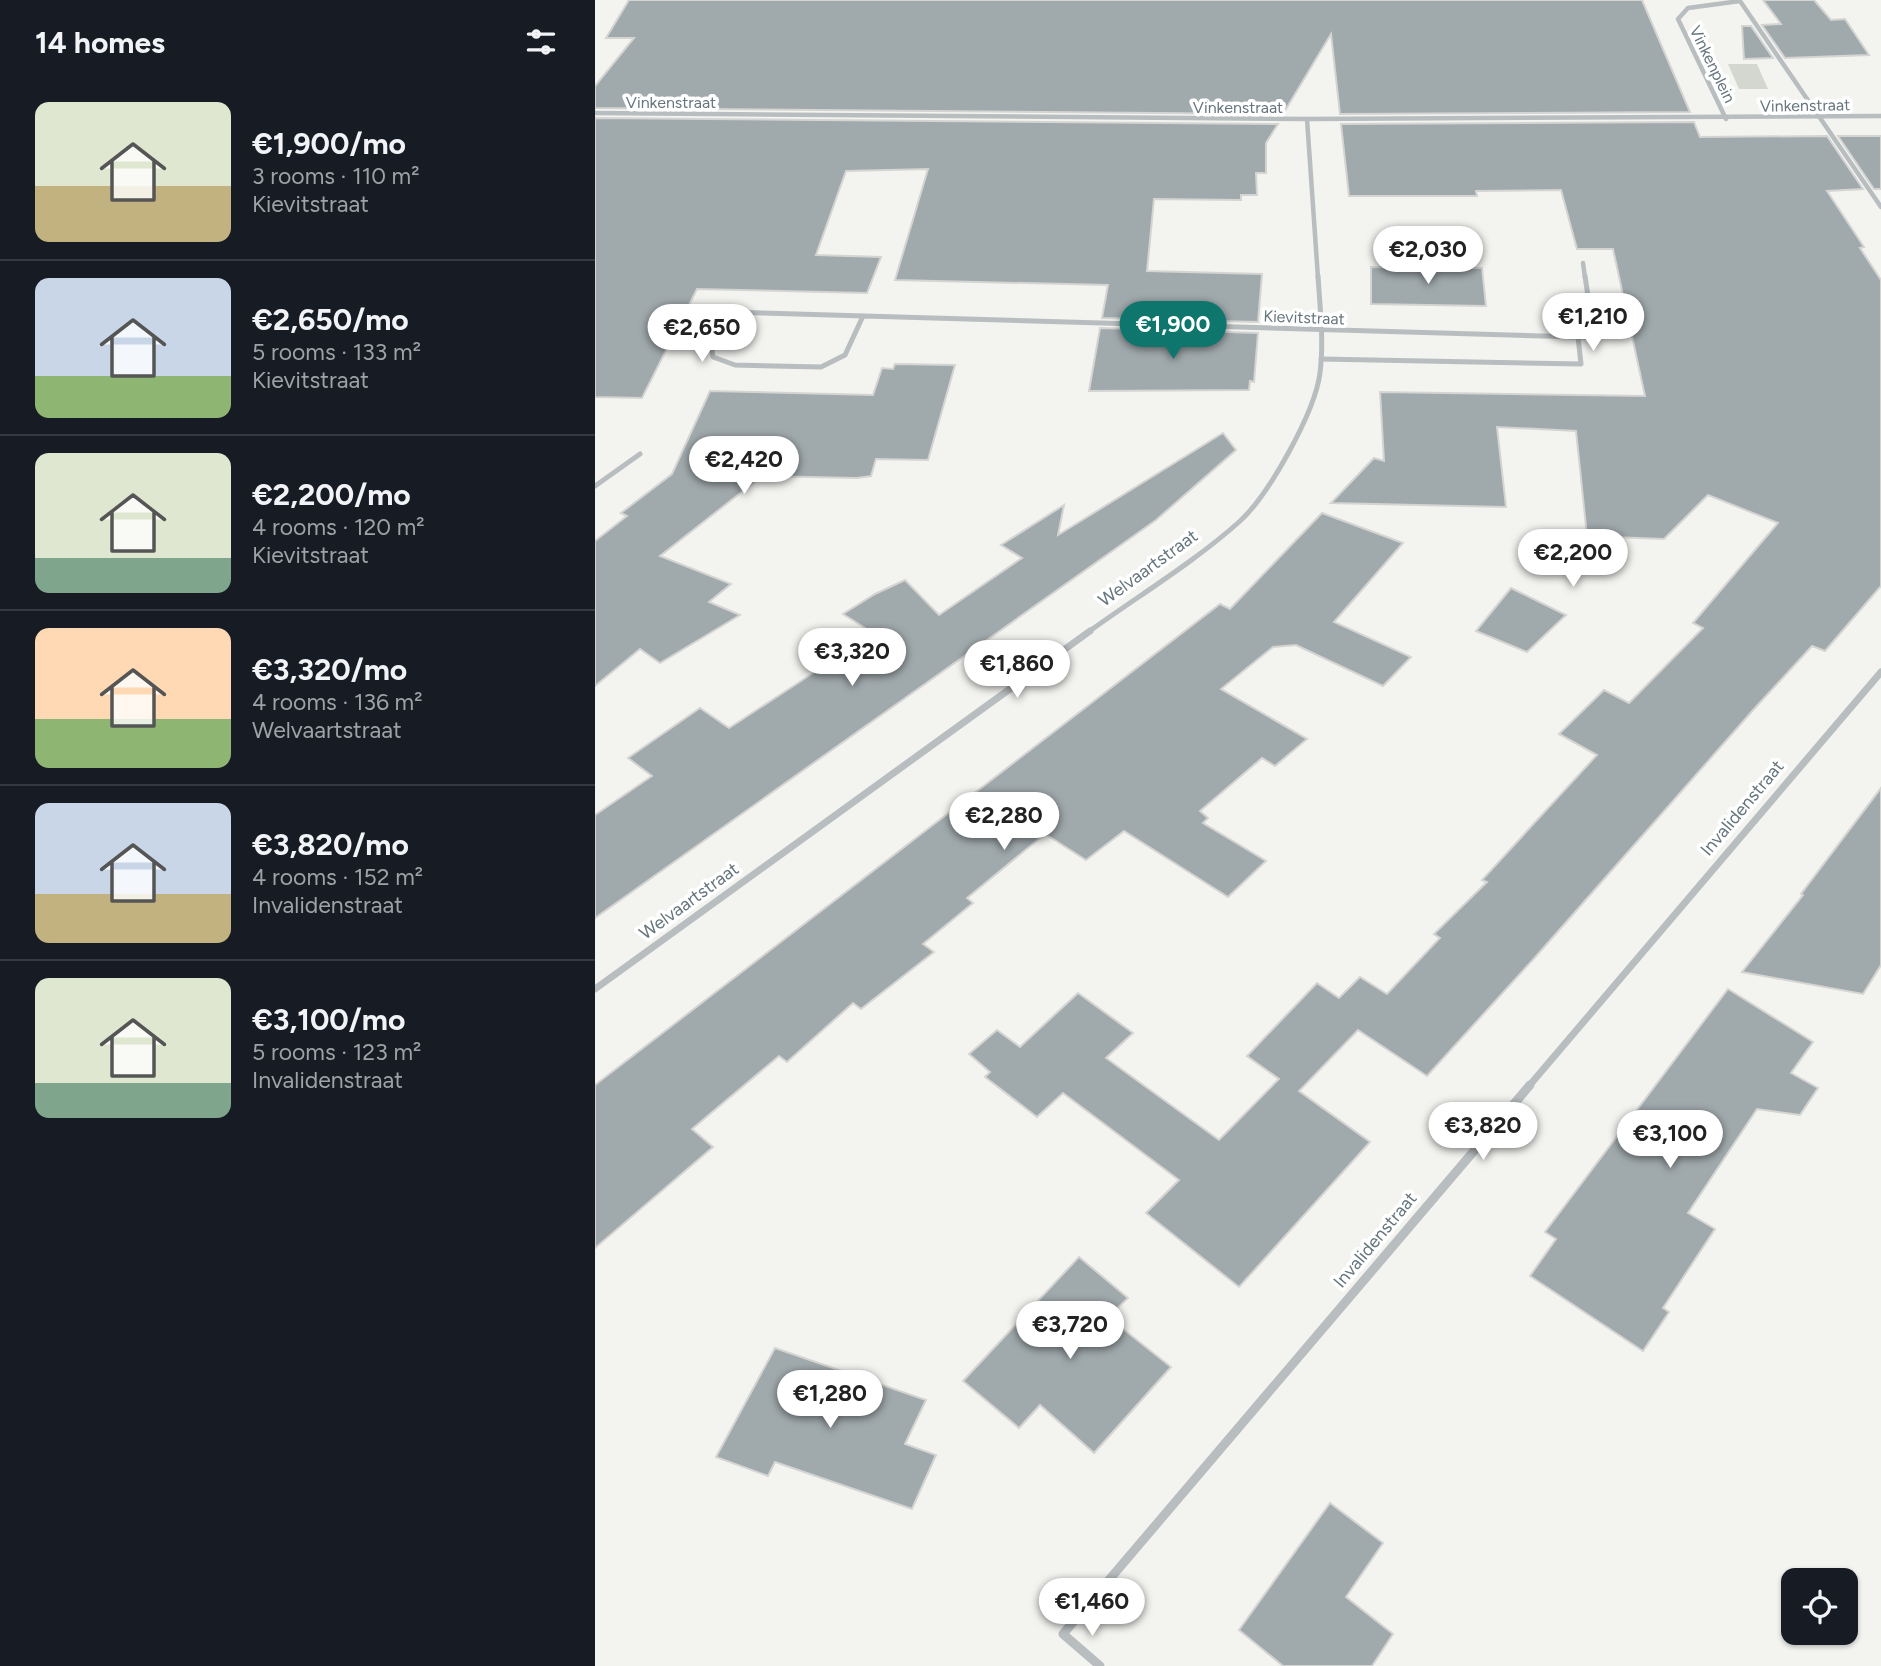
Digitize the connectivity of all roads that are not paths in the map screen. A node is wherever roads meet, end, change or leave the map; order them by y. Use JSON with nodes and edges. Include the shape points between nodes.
{"nodes":[{"id":1,"x":595,"y":113,"type":"edge"},
{"id":2,"x":1881,"y":116,"type":"edge"},
{"id":3,"x":1819,"y":118,"type":"junction"},
{"id":4,"x":1307,"y":119,"type":"junction"},
{"id":5,"x":1726,"y":119,"type":"junction"},
{"id":6,"x":1881,"y":207,"type":"edge"},
{"id":7,"x":1583,"y":263,"type":"dead end"},
{"id":8,"x":863,"y":316,"type":"junction"},
{"id":9,"x":1322,"y":330,"type":"junction"},
{"id":10,"x":1577,"y":337,"type":"junction"},
{"id":11,"x":1321,"y":359,"type":"junction"},
{"id":12,"x":640,"y":454,"type":"dead end"},
{"id":13,"x":595,"y":486,"type":"edge"},
{"id":14,"x":1881,"y":671,"type":"edge"},
{"id":15,"x":595,"y":989,"type":"edge"},
{"id":16,"x":1100,"y":1666,"type":"edge"}],
"edges":[{"from":1,"to":4,"type":"street","name":"Vinkenstraat"},
{"from":2,"to":3,"type":"street","name":"Vinkenstraat"},
{"from":3,"to":5,"type":"street","name":"Vinkenstraat"},
{"from":3,"to":5,"type":"street","name":"Vinkenplein","via":[[1740,1],[1688,8],[1678,19]]},
{"from":3,"to":6,"type":"street"},
{"from":4,"to":5,"type":"street","name":"Vinkenstraat"},
{"from":4,"to":9,"type":"street","name":"Welvaartstraat"},
{"from":7,"to":10,"type":"street","via":[[1594,337]]},
{"from":8,"to":8,"type":"street","name":"Kievitstraat","via":[[730,312],[713,357],[735,365],[834,365],[847,353]]},
{"from":8,"to":9,"type":"street","name":"Kievitstraat"},
{"from":9,"to":10,"type":"street","name":"Kievitstraat"},
{"from":9,"to":11,"type":"street","name":"Welvaartstraat"},
{"from":10,"to":11,"type":"street","via":[[1581,364]]},
{"from":11,"to":15,"type":"street","name":"Welvaartstraat","via":[[1306,421],[1241,520]]},
{"from":12,"to":13,"type":"street"},
{"from":14,"to":16,"type":"street","name":"Invalidenstraat","via":[[1063,1634]]}]}
